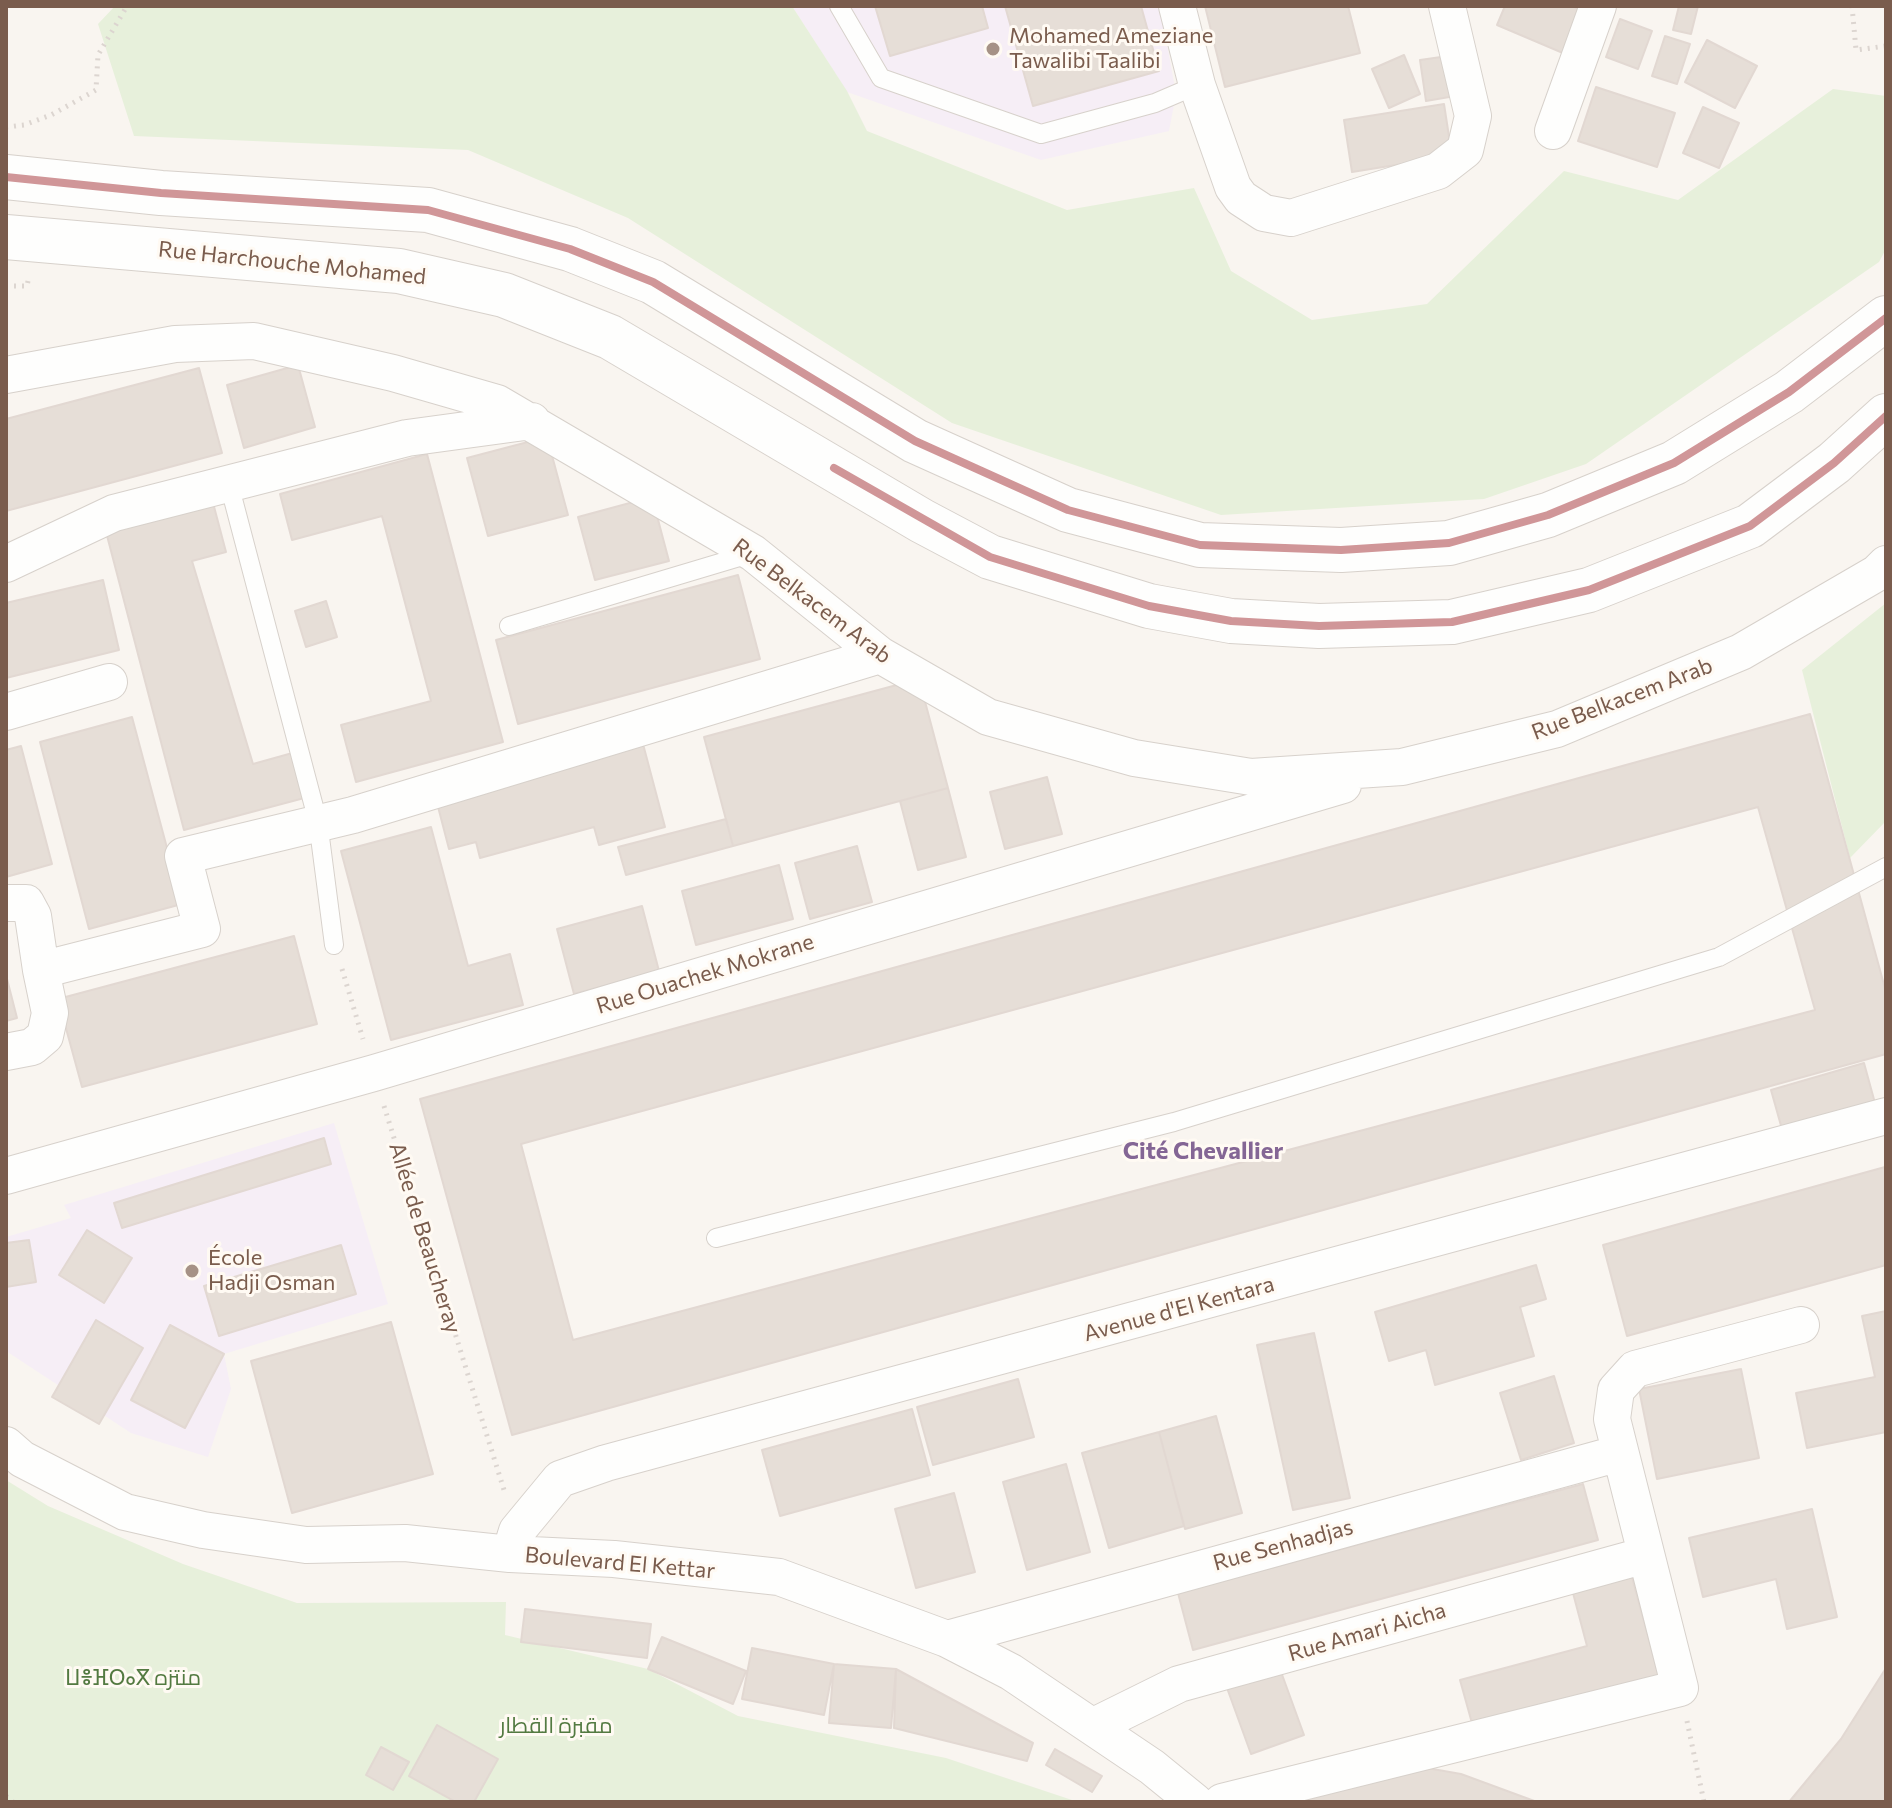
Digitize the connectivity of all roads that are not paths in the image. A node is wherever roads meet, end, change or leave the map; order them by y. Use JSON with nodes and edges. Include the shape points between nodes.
{"nodes":[{"id":1,"x":839,"y":6,"type":"edge"},
{"id":2,"x":1177,"y":6,"type":"edge"},
{"id":3,"x":1447,"y":6,"type":"edge"},
{"id":4,"x":1598,"y":6,"type":"edge"},
{"id":5,"x":1197,"y":85,"type":"junction"},
{"id":6,"x":1553,"y":131,"type":"dead end"},
{"id":7,"x":6,"y":177,"type":"edge"},
{"id":8,"x":6,"y":237,"type":"edge"},
{"id":9,"x":1886,"y":318,"type":"edge"},
{"id":10,"x":6,"y":375,"type":"edge"},
{"id":11,"x":1886,"y":416,"type":"edge"},
{"id":12,"x":532,"y":421,"type":"junction"},
{"id":13,"x":229,"y":484,"type":"junction"},
{"id":14,"x":753,"y":553,"type":"junction"},
{"id":15,"x":6,"y":564,"type":"edge"},
{"id":16,"x":1886,"y":564,"type":"edge"},
{"id":17,"x":509,"y":626,"type":"dead end"},
{"id":18,"x":880,"y":655,"type":"junction"},
{"id":19,"x":109,"y":682,"type":"dead end"},
{"id":20,"x":6,"y":712,"type":"edge"},
{"id":21,"x":1402,"y":767,"type":"junction"},
{"id":22,"x":318,"y":822,"type":"junction"},
{"id":23,"x":1886,"y":867,"type":"edge"},
{"id":24,"x":6,"y":903,"type":"edge"},
{"id":25,"x":334,"y":945,"type":"road end"},
{"id":26,"x":41,"y":970,"type":"junction"},
{"id":27,"x":6,"y":1052,"type":"edge"},
{"id":28,"x":1886,"y":1116,"type":"edge"},
{"id":29,"x":6,"y":1176,"type":"edge"},
{"id":30,"x":716,"y":1238,"type":"dead end"},
{"id":31,"x":1801,"y":1325,"type":"dead end"},
{"id":32,"x":6,"y":1445,"type":"edge"},
{"id":33,"x":1620,"y":1453,"type":"junction"},
{"id":34,"x":514,"y":1542,"type":"junction"},
{"id":35,"x":1646,"y":1555,"type":"junction"},
{"id":36,"x":947,"y":1639,"type":"junction"},
{"id":37,"x":1094,"y":1726,"type":"junction"},
{"id":38,"x":1195,"y":1802,"type":"edge"},
{"id":39,"x":1222,"y":1802,"type":"edge"}],
"edges":[{"from":1,"to":5,"type":"lane","via":[[881,78],[1041,134],[1155,103]]},
{"from":2,"to":5,"type":"street"},
{"from":3,"to":5,"type":"street","via":[[1473,128],[1465,150],[1438,171],[1291,218],[1264,213],[1233,187]]},
{"from":4,"to":6,"type":"street"},
{"from":7,"to":9,"type":"street","via":[[428,210],[570,249],[653,282],[915,441],[1068,510],[1200,545],[1341,550],[1449,543],[1548,515],[1674,463],[1838,358]]},
{"from":8,"to":11,"type":"street","name":"Rue Harchouche Mohamed","via":[[399,271],[504,295],[610,337],[990,557],[1149,606],[1231,621],[1319,626],[1452,622],[1589,590],[1750,526]]},
{"from":10,"to":12,"type":"street","name":"Rue Belkacem Arab","via":[[175,344],[254,341],[467,394]]},
{"from":12,"to":13,"type":"street","via":[[407,438]]},
{"from":12,"to":14,"type":"street","name":"Rue Belkacem Arab"},
{"from":13,"to":15,"type":"street","via":[[114,513]]},
{"from":13,"to":22,"type":"lane"},
{"from":14,"to":17,"type":"lane"},
{"from":14,"to":18,"type":"street","name":"Rue Belkacem Arab"},
{"from":16,"to":21,"type":"street","name":"Rue Belkacem Arab","via":[[1741,652],[1557,729]]},
{"from":18,"to":21,"type":"street","name":"Rue Belkacem Arab","via":[[988,717],[1134,758],[1251,777]]},
{"from":18,"to":22,"type":"street"},
{"from":19,"to":20,"type":"street"},
{"from":21,"to":29,"type":"street","name":"Rue Ouachek Mokrane","via":[[374,1073]]},
{"from":22,"to":25,"type":"lane"},
{"from":22,"to":26,"type":"street","via":[[183,856],[202,929]]},
{"from":23,"to":30,"type":"lane","via":[[1719,957],[1174,1122]]},
{"from":24,"to":26,"type":"street","via":[[26,903],[33,916]]},
{"from":26,"to":27,"type":"street","via":[[50,1013],[45,1036],[32,1047]]},
{"from":28,"to":34,"type":"street","name":"Avenue d'El Kentara","via":[[606,1463],[560,1479]]},
{"from":31,"to":33,"type":"street","via":[[1635,1369],[1623,1378],[1611,1404]]},
{"from":32,"to":34,"type":"street","name":"Boulevard El Kettar","via":[[22,1459],[125,1512],[190,1527],[306,1545]]},
{"from":33,"to":35,"type":"street"},
{"from":33,"to":36,"type":"street","name":"Rue Senhadjas"},
{"from":34,"to":36,"type":"street","name":"Boulevard El Kettar","via":[[779,1577]]},
{"from":35,"to":37,"type":"street","name":"Rue Amari Aicha","via":[[1179,1684]]},
{"from":35,"to":39,"type":"street","via":[[1680,1688]]},
{"from":36,"to":37,"type":"street","name":"Boulevard El Kettar","via":[[1011,1672]]},
{"from":37,"to":38,"type":"street","name":"Boulevard El Kettar"}]}
